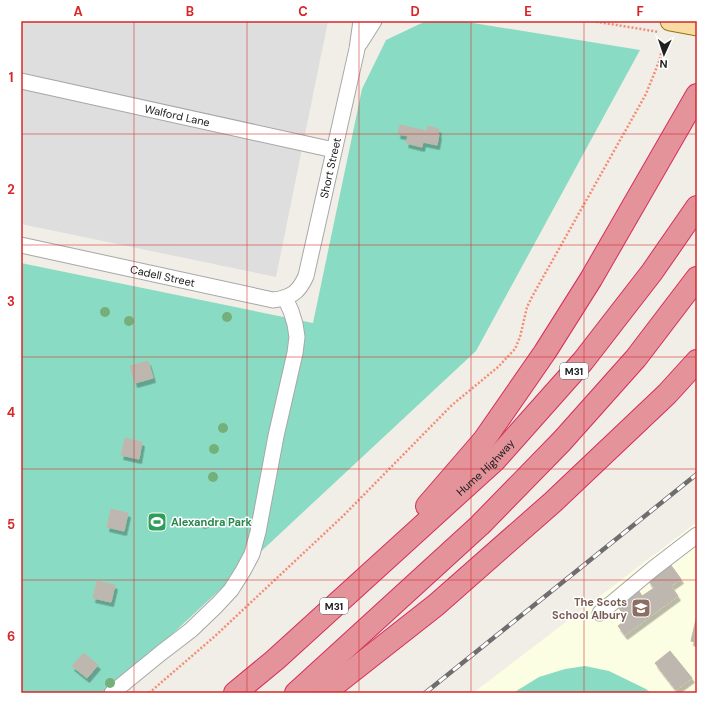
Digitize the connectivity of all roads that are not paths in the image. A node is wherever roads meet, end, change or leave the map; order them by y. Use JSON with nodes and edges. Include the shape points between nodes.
{"nodes":[{"id":1,"x":361,"y":21,"type":"edge"},
{"id":2,"x":374,"y":21,"type":"edge"},
{"id":3,"x":697,"y":26,"type":"edge"},
{"id":4,"x":667,"y":27,"type":"edge"},
{"id":5,"x":357,"y":49,"type":"junction"},
{"id":6,"x":21,"y":81,"type":"edge"},
{"id":7,"x":697,"y":95,"type":"edge"},
{"id":8,"x":334,"y":150,"type":"junction"},
{"id":9,"x":697,"y":207,"type":"edge"},
{"id":10,"x":21,"y":245,"type":"edge"},
{"id":11,"x":697,"y":278,"type":"edge"},
{"id":12,"x":285,"y":298,"type":"junction"},
{"id":13,"x":697,"y":361,"type":"edge"},
{"id":14,"x":697,"y":535,"type":"edge"},
{"id":15,"x":357,"y":585,"type":"junction"},
{"id":16,"x":600,"y":613,"type":"dead end"},
{"id":17,"x":112,"y":693,"type":"edge"},
{"id":18,"x":234,"y":693,"type":"edge"},
{"id":19,"x":296,"y":693,"type":"edge"},
{"id":20,"x":324,"y":693,"type":"edge"}],
"edges":[{"from":1,"to":5,"type":"street","name":"Short Street"},
{"from":2,"to":5,"type":"street","name":"Short Street"},
{"from":3,"to":4,"type":"main road"},
{"from":5,"to":8,"type":"street","name":"Short Street"},
{"from":6,"to":8,"type":"street","name":"Walford Lane"},
{"from":7,"to":15,"type":"highway","via":[[591,279],[545,352],[484,440]]},
{"from":8,"to":12,"type":"street","name":"Short Street","via":[[306,276],[301,287]]},
{"from":9,"to":15,"type":"highway","name":"Hume Highway","number":"M31","via":[[652,272],[583,361],[495,460]]},
{"from":10,"to":12,"type":"street","name":"Cadell Street","via":[[273,300]]},
{"from":11,"to":19,"type":"highway","via":[[636,358],[562,441],[480,525]]},
{"from":12,"to":17,"type":"street","via":[[295,324],[295,353],[252,554],[231,590],[218,605]]},
{"from":13,"to":20,"type":"highway","via":[[667,394],[553,502],[436,605]]},
{"from":14,"to":16,"type":"street"},
{"from":15,"to":18,"type":"highway","name":"Hume Highway","number":"M31","via":[[275,660]]}]}
